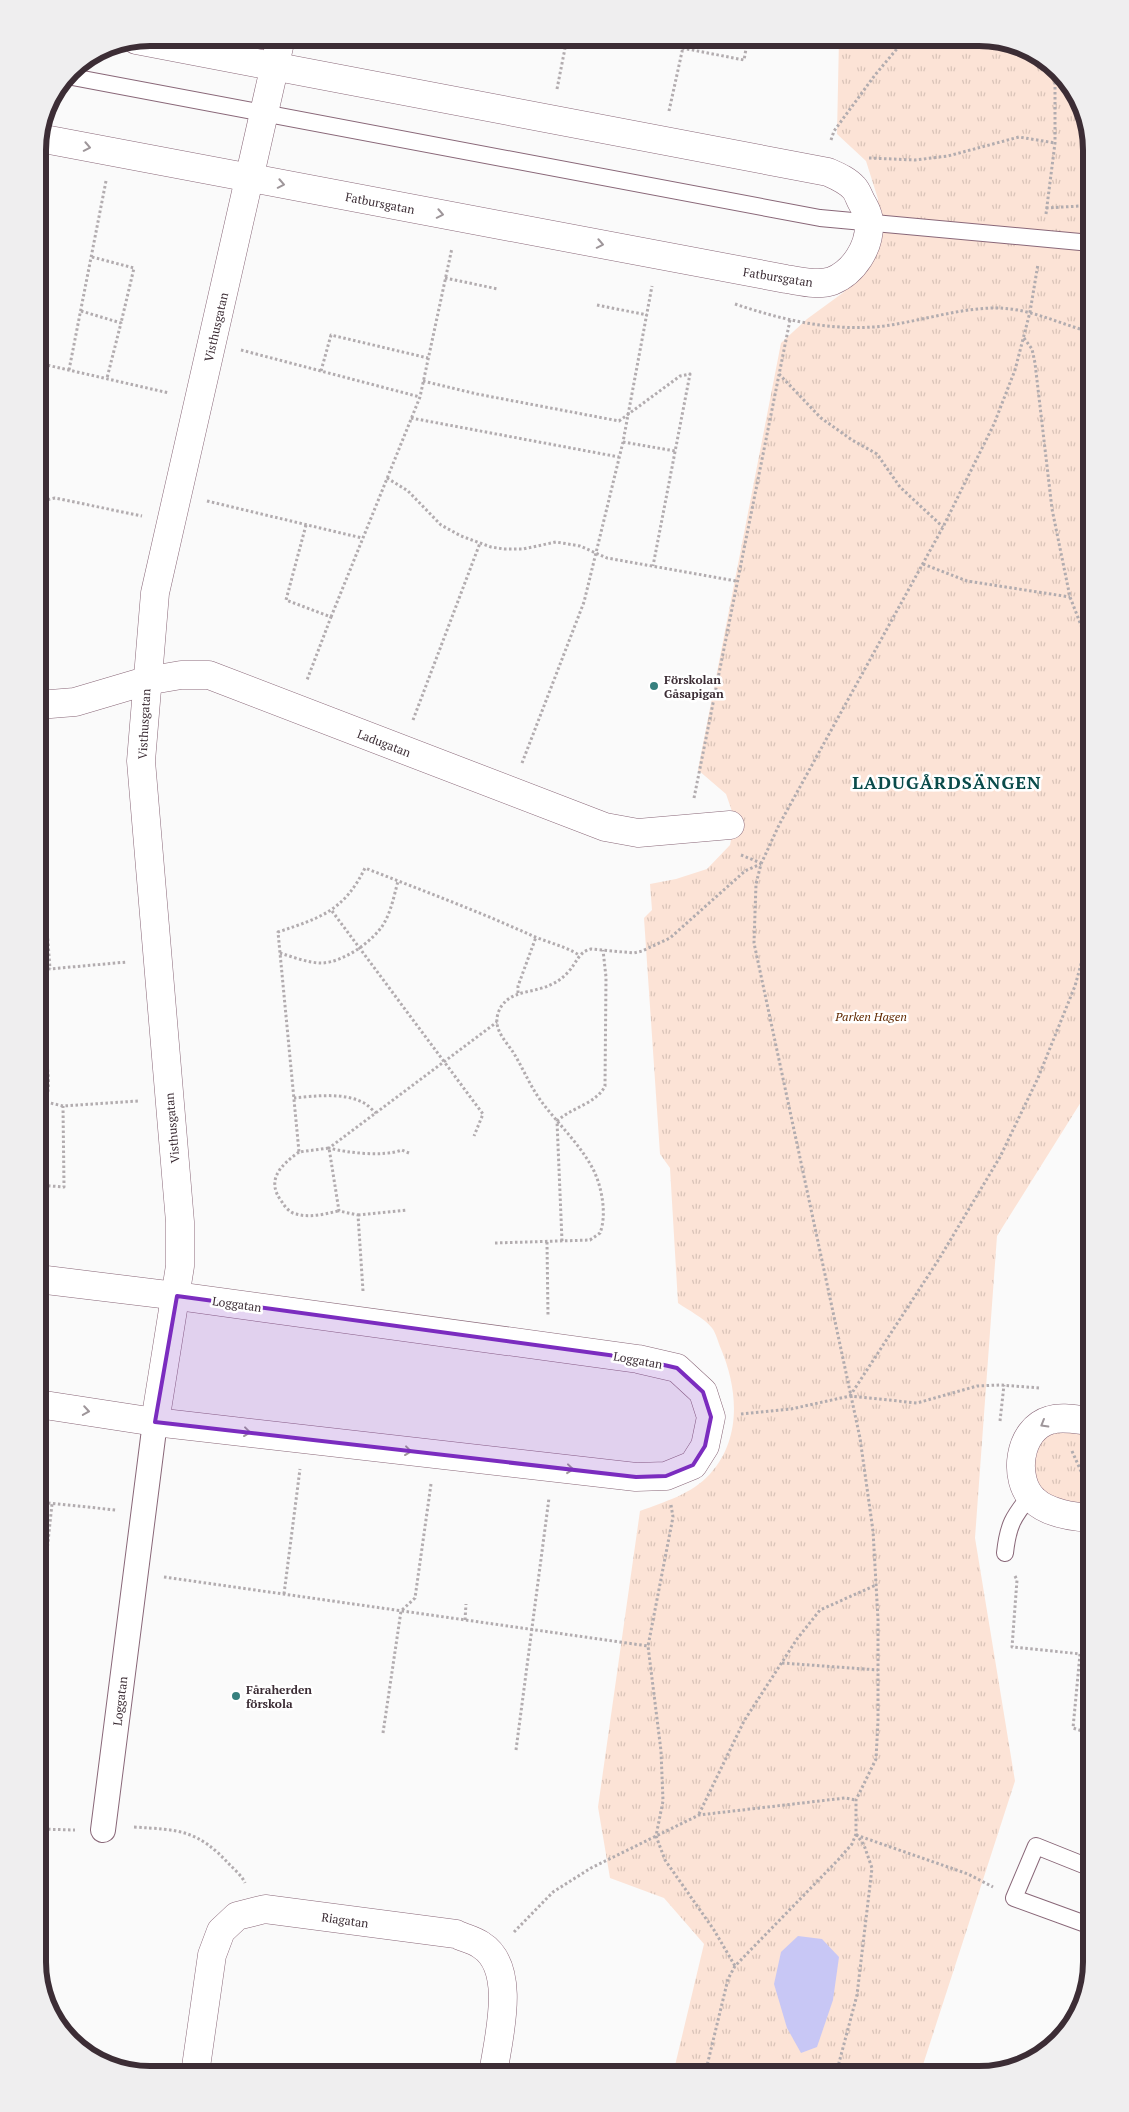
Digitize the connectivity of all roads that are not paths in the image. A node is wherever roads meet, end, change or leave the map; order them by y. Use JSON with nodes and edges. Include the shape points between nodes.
{"nodes":[{"id":1,"x":168,"y":46,"type":"edge"},
{"id":2,"x":279,"y":46,"type":"edge"},
{"id":3,"x":275,"y":66,"type":"junction"},
{"id":4,"x":76,"y":78,"type":"edge"},
{"id":5,"x":264,"y":113,"type":"junction"},
{"id":6,"x":47,"y":139,"type":"edge"},
{"id":7,"x":249,"y":178,"type":"junction"},
{"id":8,"x":869,"y":223,"type":"junction"},
{"id":9,"x":1083,"y":242,"type":"edge"},
{"id":10,"x":146,"y":681,"type":"junction"},
{"id":11,"x":46,"y":704,"type":"edge"},
{"id":12,"x":730,"y":826,"type":"dead end"},
{"id":13,"x":46,"y":1280,"type":"edge"},
{"id":14,"x":177,"y":1296,"type":"junction"},
{"id":15,"x":46,"y":1405,"type":"edge"},
{"id":16,"x":1083,"y":1420,"type":"edge"},
{"id":17,"x":155,"y":1422,"type":"junction"},
{"id":18,"x":1030,"y":1496,"type":"junction"},
{"id":19,"x":1083,"y":1517,"type":"edge"},
{"id":20,"x":1005,"y":1553,"type":"road end"},
{"id":21,"x":103,"y":1830,"type":"road end"},
{"id":22,"x":1083,"y":1864,"type":"edge"},
{"id":23,"x":1083,"y":1923,"type":"edge"},
{"id":24,"x":196,"y":2066,"type":"edge"},
{"id":25,"x":494,"y":2066,"type":"edge"}],
"edges":[{"from":1,"to":3,"type":"street","name":"Fatbursgatan"},
{"from":2,"to":3,"type":"street","name":"Visthusgatan"},
{"from":3,"to":5,"type":"street","name":"Visthusgatan"},
{"from":3,"to":8,"type":"street","name":"Fatbursgatan","via":[[818,170],[841,178],[854,188]]},
{"from":4,"to":5,"type":"lane"},
{"from":5,"to":7,"type":"street","name":"Visthusgatan"},
{"from":5,"to":8,"type":"lane","via":[[820,218]]},
{"from":6,"to":7,"type":"street","name":"Fatbursgatan","one_way":true},
{"from":7,"to":8,"type":"street","name":"Fatbursgatan","one_way":true,"via":[[817,284],[843,274],[860,258],[866,246]]},
{"from":7,"to":10,"type":"street","name":"Visthusgatan","via":[[155,594]]},
{"from":8,"to":9,"type":"lane"},
{"from":10,"to":11,"type":"street","name":"Ladugatan","via":[[75,702]]},
{"from":10,"to":12,"type":"street","name":"Ladugatan","via":[[181,675],[209,675],[605,828],[638,833]]},
{"from":10,"to":14,"type":"street","name":"Visthusgatan","via":[[141,761],[180,1222]]},
{"from":13,"to":14,"type":"street","name":"Loggatan"},
{"from":14,"to":17,"type":"street","name":"Visthusgatan"},
{"from":17,"to":14,"type":"street","name":"Loggatan","one_way":true,"via":[[636,1477],[666,1476],[692,1465],[705,1446],[711,1417],[703,1392],[677,1368],[638,1358]]},
{"from":15,"to":17,"type":"street","name":"Loggatan","one_way":true},
{"from":16,"to":18,"type":"street","one_way":true,"via":[[1049,1420],[1034,1431],[1024,1449],[1020,1466],[1021,1479]]},
{"from":17,"to":21,"type":"street","name":"Loggatan"},
{"from":18,"to":19,"type":"street","via":[[1066,1516]]},
{"from":18,"to":20,"type":"lane","via":[[1012,1519]]},
{"from":22,"to":23,"type":"lane","via":[[1036,1846],[1014,1898]]},
{"from":24,"to":25,"type":"street","name":"Riagatan","via":[[212,1955],[221,1932],[237,1916],[265,1909],[456,1934],[482,1946],[498,1963],[503,1983]]}]}
